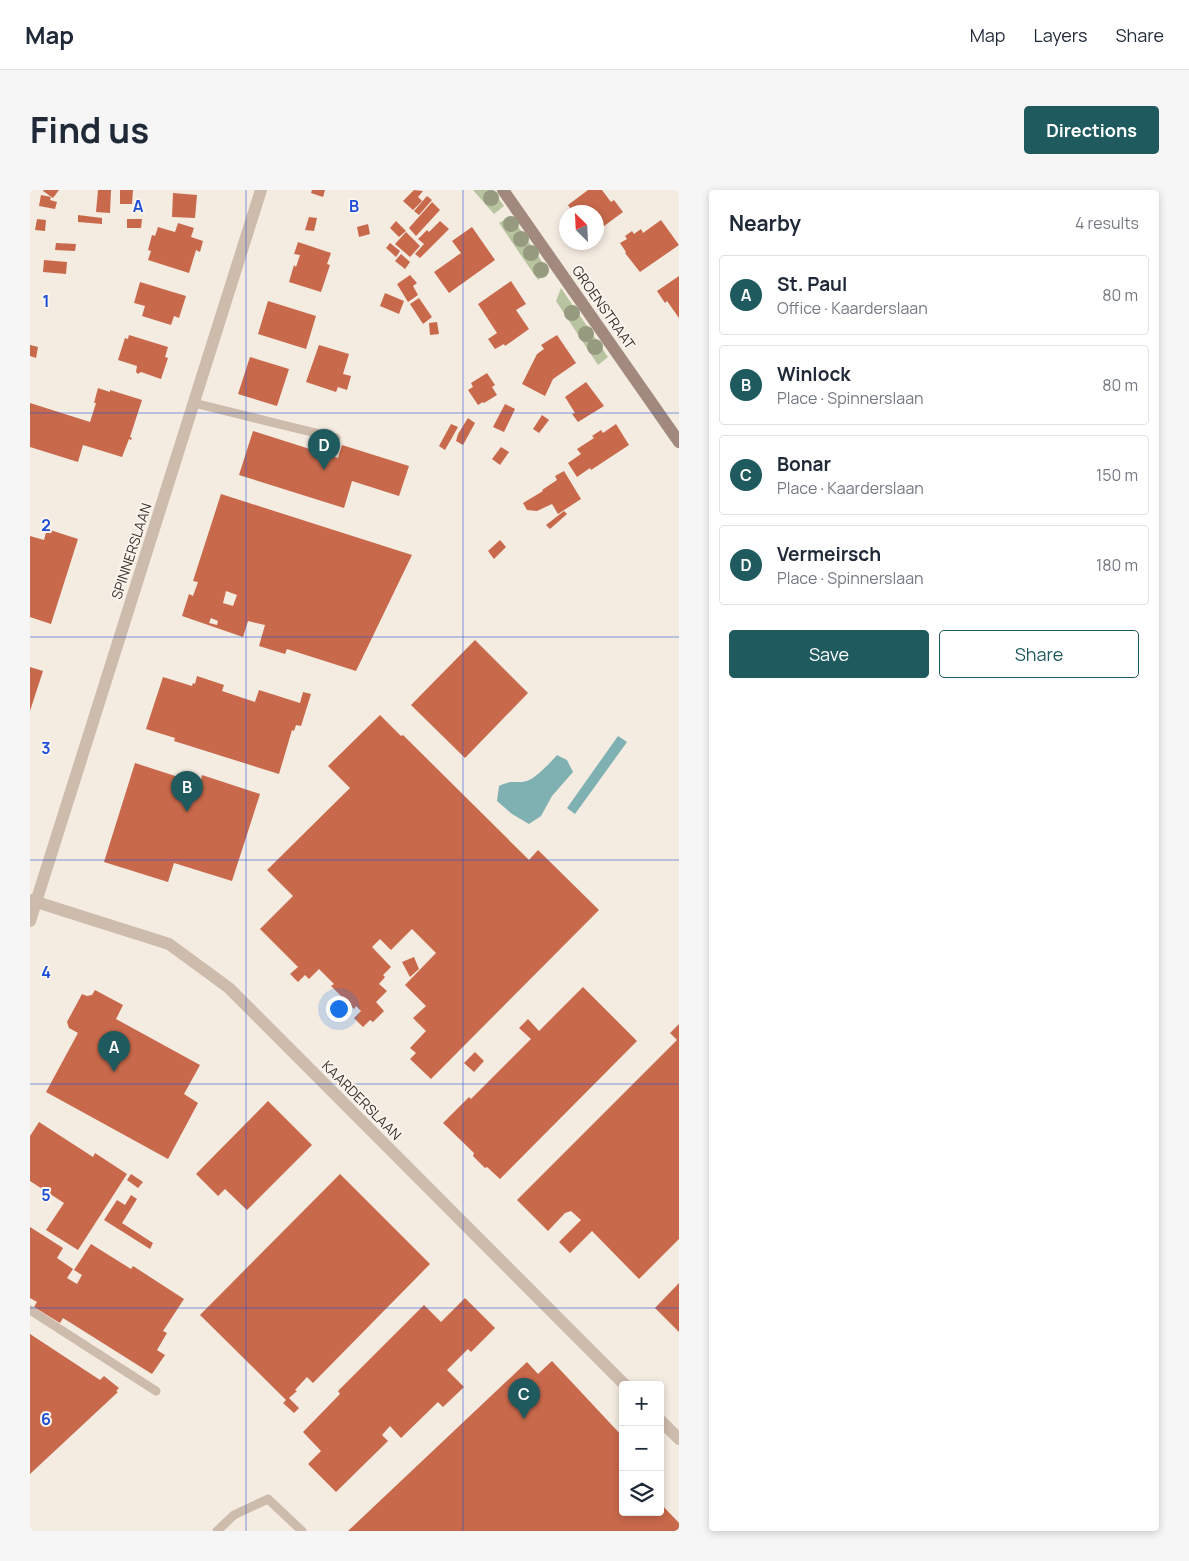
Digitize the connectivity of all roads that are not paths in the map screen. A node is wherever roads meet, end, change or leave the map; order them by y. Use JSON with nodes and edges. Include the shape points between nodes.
{"nodes":[{"id":1,"x":261,"y":190,"type":"edge"},
{"id":2,"x":503,"y":190,"type":"edge"},
{"id":3,"x":194,"y":403,"type":"junction"},
{"id":4,"x":336,"y":438,"type":"dead end"},
{"id":5,"x":679,"y":442,"type":"edge"},
{"id":6,"x":33,"y":901,"type":"edge"},
{"id":7,"x":30,"y":921,"type":"edge"},
{"id":8,"x":30,"y":1310,"type":"edge"},
{"id":9,"x":621,"y":1381,"type":"edge"},
{"id":10,"x":156,"y":1391,"type":"dead end"},
{"id":11,"x":664,"y":1424,"type":"edge"},
{"id":12,"x":679,"y":1439,"type":"edge"},
{"id":13,"x":217,"y":1531,"type":"edge"},
{"id":14,"x":302,"y":1531,"type":"edge"}],
"edges":[{"from":1,"to":3,"type":"street","name":"SPINNERSLAAN"},
{"from":2,"to":5,"type":"street","name":"GROENSTRAAT"},
{"from":3,"to":4,"type":"lane"},
{"from":3,"to":6,"type":"street","name":"SPINNERSLAAN"},
{"from":6,"to":7,"type":"street","name":"SPINNERSLAAN"},
{"from":6,"to":9,"type":"street","name":"KAARDERSLAAN","via":[[169,944],[229,988]]},
{"from":8,"to":10,"type":"lane"},
{"from":11,"to":12,"type":"street"},
{"from":13,"to":14,"type":"lane","via":[[234,1514],[268,1499]]}]}
